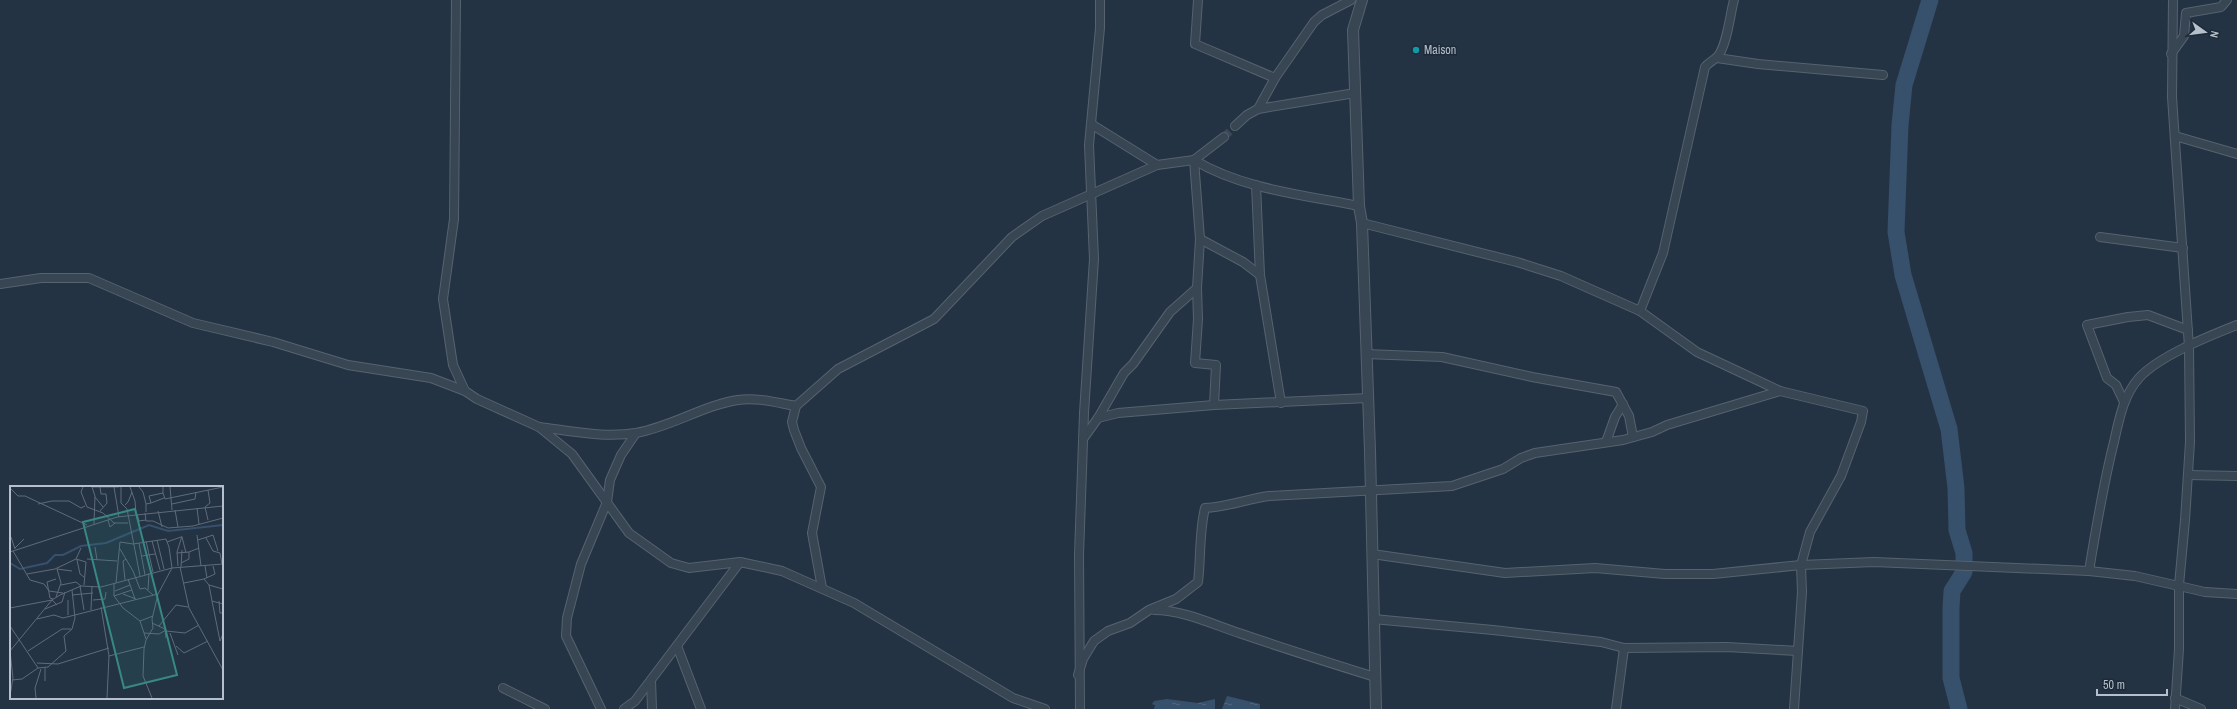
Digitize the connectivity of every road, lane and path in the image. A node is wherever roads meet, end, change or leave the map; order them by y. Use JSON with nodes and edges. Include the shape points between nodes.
{"nodes":[{"id":1,"x":456,"y":0,"type":"edge"},
{"id":2,"x":1100,"y":0,"type":"edge"},
{"id":3,"x":1198,"y":0,"type":"edge"},
{"id":4,"x":1351,"y":0,"type":"edge"},
{"id":5,"x":1354,"y":0,"type":"edge"},
{"id":6,"x":1362,"y":0,"type":"edge"},
{"id":7,"x":1734,"y":0,"type":"edge"},
{"id":8,"x":2173,"y":0,"type":"edge"},
{"id":9,"x":2227,"y":0,"type":"edge"},
{"id":10,"x":1355,"y":20,"type":"junction"},
{"id":11,"x":2171,"y":54,"type":"junction"},
{"id":12,"x":1717,"y":58,"type":"junction"},
{"id":13,"x":1883,"y":75,"type":"dead end"},
{"id":14,"x":1275,"y":78,"type":"junction"},
{"id":15,"x":1355,"y":93,"type":"junction"},
{"id":16,"x":1258,"y":109,"type":"junction"},
{"id":17,"x":1091,"y":124,"type":"junction"},
{"id":18,"x":1235,"y":126,"type":"tunnel mouth"},
{"id":19,"x":2175,"y":136,"type":"junction"},
{"id":20,"x":1224,"y":137,"type":"tunnel mouth"},
{"id":21,"x":2237,"y":154,"type":"edge"},
{"id":22,"x":1194,"y":160,"type":"junction"},
{"id":23,"x":1157,"y":165,"type":"junction"},
{"id":24,"x":1256,"y":185,"type":"junction"},
{"id":25,"x":1091,"y":193,"type":"junction"},
{"id":26,"x":1359,"y":206,"type":"junction"},
{"id":27,"x":1362,"y":223,"type":"junction"},
{"id":28,"x":2100,"y":237,"type":"dead end"},
{"id":29,"x":1200,"y":239,"type":"junction"},
{"id":30,"x":2183,"y":248,"type":"junction"},
{"id":31,"x":1260,"y":275,"type":"junction"},
{"id":32,"x":0,"y":284,"type":"edge"},
{"id":33,"x":1197,"y":288,"type":"junction"},
{"id":34,"x":1640,"y":312,"type":"junction"},
{"id":35,"x":2237,"y":326,"type":"edge"},
{"id":36,"x":2188,"y":330,"type":"junction"},
{"id":37,"x":2190,"y":347,"type":"junction"},
{"id":38,"x":1366,"y":354,"type":"junction"},
{"id":39,"x":464,"y":391,"type":"junction"},
{"id":40,"x":1780,"y":391,"type":"junction"},
{"id":41,"x":1368,"y":398,"type":"junction"},
{"id":42,"x":1281,"y":402,"type":"junction"},
{"id":43,"x":2124,"y":402,"type":"junction"},
{"id":44,"x":1623,"y":404,"type":"junction"},
{"id":45,"x":1214,"y":405,"type":"junction"},
{"id":46,"x":796,"y":406,"type":"junction"},
{"id":47,"x":1098,"y":418,"type":"junction"},
{"id":48,"x":539,"y":426,"type":"junction"},
{"id":49,"x":636,"y":433,"type":"junction"},
{"id":50,"x":1633,"y":437,"type":"junction"},
{"id":51,"x":1083,"y":438,"type":"junction"},
{"id":52,"x":1606,"y":442,"type":"junction"},
{"id":53,"x":2188,"y":475,"type":"junction"},
{"id":54,"x":2237,"y":476,"type":"edge"},
{"id":55,"x":1371,"y":490,"type":"junction"},
{"id":56,"x":606,"y":502,"type":"junction"},
{"id":57,"x":1372,"y":554,"type":"junction"},
{"id":58,"x":740,"y":562,"type":"junction"},
{"id":59,"x":1801,"y":565,"type":"junction"},
{"id":60,"x":2090,"y":571,"type":"junction"},
{"id":61,"x":2179,"y":584,"type":"junction"},
{"id":62,"x":822,"y":588,"type":"junction"},
{"id":63,"x":2237,"y":594,"type":"edge"},
{"id":64,"x":1149,"y":610,"type":"junction"},
{"id":65,"x":1373,"y":619,"type":"junction"},
{"id":66,"x":677,"y":646,"type":"junction"},
{"id":67,"x":1624,"y":648,"type":"junction"},
{"id":68,"x":1798,"y":651,"type":"junction"},
{"id":69,"x":1078,"y":675,"type":"junction"},
{"id":70,"x":1375,"y":677,"type":"junction"},
{"id":71,"x":650,"y":680,"type":"junction"},
{"id":72,"x":504,"y":688,"type":"dead end"},
{"id":73,"x":2175,"y":698,"type":"junction"},
{"id":74,"x":545,"y":709,"type":"edge"},
{"id":75,"x":601,"y":709,"type":"edge"},
{"id":76,"x":624,"y":709,"type":"edge"},
{"id":77,"x":652,"y":709,"type":"edge"},
{"id":78,"x":701,"y":709,"type":"edge"},
{"id":79,"x":1045,"y":709,"type":"edge"},
{"id":80,"x":1080,"y":709,"type":"edge"},
{"id":81,"x":1376,"y":709,"type":"edge"},
{"id":82,"x":1616,"y":709,"type":"edge"},
{"id":83,"x":1794,"y":709,"type":"edge"},
{"id":84,"x":2175,"y":709,"type":"edge"},
{"id":85,"x":2201,"y":709,"type":"edge"}],
"edges":[{"from":1,"to":39,"type":"street","via":[[454,219],[443,299],[453,365]]},
{"from":2,"to":17,"type":"street","via":[[1100,28]]},
{"from":3,"to":14,"type":"street","via":[[1195,44]]},
{"from":4,"to":14,"type":"street","via":[[1314,22]]},
{"from":5,"to":10,"type":"street"},
{"from":6,"to":10,"type":"street"},
{"from":7,"to":12,"type":"street","via":[[1723,48]]},
{"from":8,"to":11,"type":"street"},
{"from":9,"to":11,"type":"street","via":[[2221,7],[2186,14],[2184,36]]},
{"from":10,"to":15,"type":"street"},
{"from":11,"to":19,"type":"street"},
{"from":12,"to":13,"type":"street"},
{"from":12,"to":34,"type":"street","via":[[1709,61],[1705,67],[1663,253]]},
{"from":14,"to":16,"type":"street"},
{"from":15,"to":16,"type":"street"},
{"from":15,"to":26,"type":"street"},
{"from":16,"to":18,"type":"street"},
{"from":17,"to":23,"type":"street"},
{"from":17,"to":25,"type":"street"},
{"from":19,"to":21,"type":"street"},
{"from":19,"to":30,"type":"street"},
{"from":20,"to":22,"type":"street"},
{"from":22,"to":23,"type":"street"},
{"from":22,"to":24,"type":"street","via":[[1214,172]]},
{"from":22,"to":29,"type":"street"},
{"from":23,"to":25,"type":"street"},
{"from":24,"to":26,"type":"street"},
{"from":24,"to":31,"type":"street"},
{"from":25,"to":46,"type":"street","via":[[1042,216],[1012,237],[934,319],[838,369]]},
{"from":25,"to":51,"type":"street","via":[[1094,259]]},
{"from":26,"to":27,"type":"street"},
{"from":27,"to":34,"type":"street","via":[[1561,276]]},
{"from":27,"to":38,"type":"street"},
{"from":28,"to":30,"type":"street"},
{"from":29,"to":31,"type":"street","via":[[1243,262]]},
{"from":29,"to":33,"type":"street"},
{"from":30,"to":36,"type":"street"},
{"from":31,"to":42,"type":"street"},
{"from":32,"to":39,"type":"street","via":[[41,278],[89,278],[194,323],[273,342],[348,365],[431,378]]},
{"from":33,"to":45,"type":"street","via":[[1195,363],[1216,365]]},
{"from":33,"to":47,"type":"street","via":[[1170,312],[1124,373]]},
{"from":34,"to":40,"type":"street","via":[[1698,352]]},
{"from":35,"to":37,"type":"street"},
{"from":36,"to":37,"type":"street"},
{"from":36,"to":43,"type":"street","via":[[2148,315],[2087,325],[2107,378],[2116,385]]},
{"from":37,"to":43,"type":"street","via":[[2159,361],[2140,377]]},
{"from":37,"to":53,"type":"street"},
{"from":38,"to":41,"type":"street"},
{"from":38,"to":44,"type":"street","via":[[1442,357],[1616,392]]},
{"from":39,"to":48,"type":"street","via":[[484,403]]},
{"from":40,"to":50,"type":"street"},
{"from":40,"to":59,"type":"street","via":[[1863,411],[1841,476],[1810,532]]},
{"from":41,"to":42,"type":"street"},
{"from":41,"to":55,"type":"street"},
{"from":42,"to":45,"type":"street"},
{"from":43,"to":60,"type":"street","via":[[2104,484]]},
{"from":44,"to":50,"type":"street"},
{"from":44,"to":52,"type":"street"},
{"from":45,"to":47,"type":"street","via":[[1118,413]]},
{"from":46,"to":49,"type":"street","via":[[738,400]]},
{"from":46,"to":62,"type":"street","via":[[792,422],[794,430],[821,487],[812,533]]},
{"from":47,"to":51,"type":"street"},
{"from":48,"to":49,"type":"street","via":[[591,434]]},
{"from":48,"to":56,"type":"street","via":[[572,454]]},
{"from":49,"to":56,"type":"street","via":[[615,468]]},
{"from":50,"to":52,"type":"street"},
{"from":51,"to":69,"type":"street"},
{"from":52,"to":55,"type":"street","via":[[1535,453],[1503,469],[1452,486]]},
{"from":53,"to":54,"type":"street"},
{"from":53,"to":61,"type":"street"},
{"from":55,"to":57,"type":"street"},
{"from":55,"to":64,"type":"street","via":[[1269,496],[1246,499],[1224,507],[1205,508],[1198,582],[1176,599]]},
{"from":56,"to":58,"type":"street","via":[[629,533],[671,563],[689,568]]},
{"from":56,"to":75,"type":"street","via":[[581,564],[567,618],[566,636]]},
{"from":57,"to":59,"type":"street","via":[[1504,573],[1595,568],[1664,574],[1713,574]]},
{"from":57,"to":65,"type":"street"},
{"from":58,"to":62,"type":"street","via":[[782,571]]},
{"from":58,"to":66,"type":"street"},
{"from":59,"to":60,"type":"street","via":[[1874,562]]},
{"from":59,"to":68,"type":"street"},
{"from":60,"to":61,"type":"street"},
{"from":61,"to":63,"type":"street","via":[[2205,592]]},
{"from":61,"to":73,"type":"street"},
{"from":62,"to":79,"type":"street","via":[[854,602],[898,627],[1013,698]]},
{"from":64,"to":69,"type":"street","via":[[1130,623],[1108,631],[1094,642],[1083,659]]},
{"from":64,"to":70,"type":"street","via":[[1165,610],[1200,618],[1276,646]]},
{"from":65,"to":67,"type":"street","via":[[1601,642]]},
{"from":65,"to":70,"type":"street"},
{"from":66,"to":71,"type":"street"},
{"from":66,"to":78,"type":"street"},
{"from":67,"to":68,"type":"street","via":[[1727,647]]},
{"from":67,"to":82,"type":"street"},
{"from":68,"to":83,"type":"street"},
{"from":69,"to":80,"type":"street"},
{"from":70,"to":81,"type":"street"},
{"from":71,"to":76,"type":"street","via":[[635,701]]},
{"from":71,"to":77,"type":"street"},
{"from":72,"to":74,"type":"street"},
{"from":73,"to":84,"type":"street"},
{"from":73,"to":85,"type":"street"}]}
